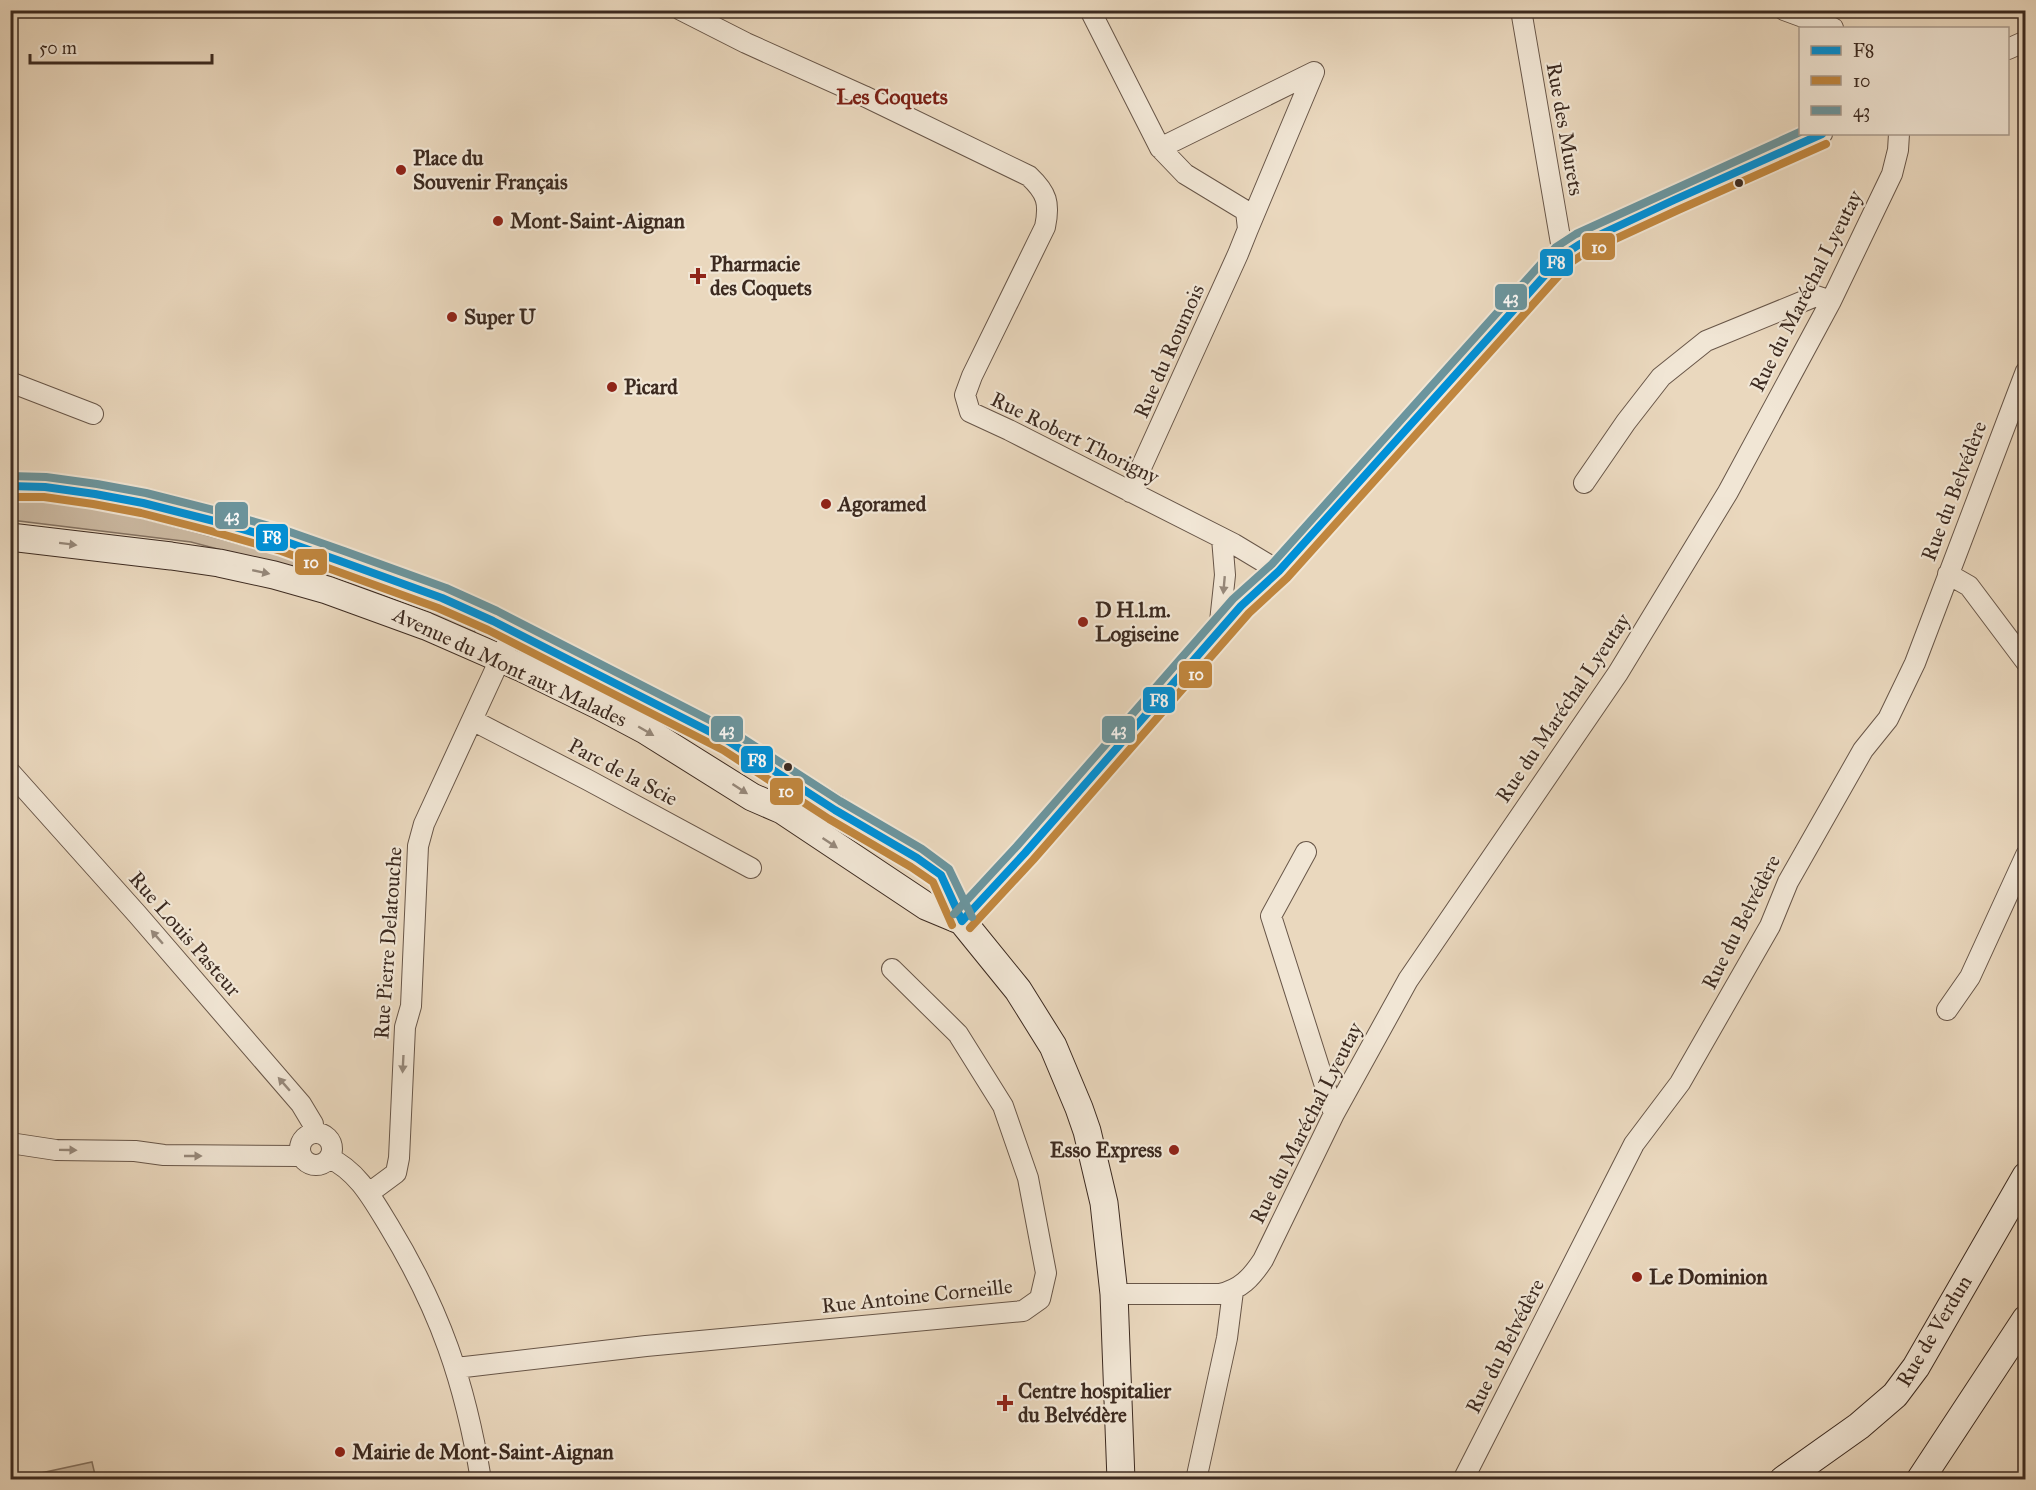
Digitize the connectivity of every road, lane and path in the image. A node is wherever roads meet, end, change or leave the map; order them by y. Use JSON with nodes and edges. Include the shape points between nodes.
{"nodes":[{"id":1,"x":681,"y":10,"type":"edge"},
{"id":2,"x":1090,"y":10,"type":"edge"},
{"id":3,"x":1521,"y":10,"type":"edge"},
{"id":4,"x":1784,"y":10,"type":"edge"},
{"id":5,"x":1830,"y":27,"type":"edge"},
{"id":6,"x":2025,"y":41,"type":"edge"},
{"id":7,"x":2009,"y":48,"type":"edge"},
{"id":8,"x":1820,"y":135,"type":"edge"},
{"id":9,"x":1899,"y":135,"type":"edge"},
{"id":10,"x":1161,"y":148,"type":"junction"},
{"id":11,"x":1248,"y":229,"type":"junction"},
{"id":12,"x":1563,"y":255,"type":"junction"},
{"id":13,"x":1831,"y":301,"type":"junction"},
{"id":14,"x":2025,"y":371,"type":"edge"},
{"id":15,"x":10,"y":382,"type":"edge"},
{"id":16,"x":93,"y":414,"type":"dead end"},
{"id":17,"x":1584,"y":483,"type":"dead end"},
{"id":18,"x":10,"y":486,"type":"edge"},
{"id":19,"x":1130,"y":492,"type":"junction"},
{"id":20,"x":10,"y":537,"type":"edge"},
{"id":21,"x":1222,"y":538,"type":"junction"},
{"id":22,"x":1279,"y":571,"type":"junction"},
{"id":23,"x":1948,"y":574,"type":"junction"},
{"id":24,"x":513,"y":631,"type":"junction"},
{"id":25,"x":1219,"y":631,"type":"junction"},
{"id":26,"x":500,"y":658,"type":"junction"},
{"id":27,"x":2025,"y":662,"type":"edge"},
{"id":28,"x":472,"y":720,"type":"junction"},
{"id":29,"x":10,"y":772,"type":"edge"},
{"id":30,"x":1305,"y":852,"type":"dead end"},
{"id":31,"x":2025,"y":855,"type":"edge"},
{"id":32,"x":751,"y":868,"type":"dead end"},
{"id":33,"x":962,"y":921,"type":"junction"},
{"id":34,"x":892,"y":969,"type":"dead end"},
{"id":35,"x":1947,"y":1010,"type":"dead end"},
{"id":36,"x":1334,"y":1114,"type":"junction"},
{"id":37,"x":313,"y":1133,"type":"junction"},
{"id":38,"x":10,"y":1143,"type":"edge"},
{"id":39,"x":301,"y":1156,"type":"junction"},
{"id":40,"x":329,"y":1158,"type":"junction"},
{"id":41,"x":2025,"y":1176,"type":"edge"},
{"id":42,"x":369,"y":1193,"type":"junction"},
{"id":43,"x":1233,"y":1291,"type":"junction"},
{"id":44,"x":1114,"y":1294,"type":"junction"},
{"id":45,"x":2025,"y":1319,"type":"edge"},
{"id":46,"x":456,"y":1368,"type":"junction"},
{"id":47,"x":481,"y":1479,"type":"edge"},
{"id":48,"x":1121,"y":1479,"type":"edge"},
{"id":49,"x":1196,"y":1479,"type":"edge"},
{"id":50,"x":1463,"y":1479,"type":"edge"},
{"id":51,"x":1784,"y":1479,"type":"edge"},
{"id":52,"x":1920,"y":1479,"type":"edge"}],
"edges":[{"from":1,"to":19,"type":"street","name":"Rue Robert Thorigny","via":[[1029,176],[1041,187],[1047,201],[1045,227],[972,376],[966,402],[969,412]]},
{"from":2,"to":10,"type":"street"},
{"from":3,"to":12,"type":"street","name":"Rue des Murets"},
{"from":4,"to":5,"type":"street"},
{"from":6,"to":7,"type":"street"},
{"from":8,"to":12,"type":"street"},
{"from":9,"to":13,"type":"street","name":"Rue du Maréchal Lyeutay","via":[[1892,174]]},
{"from":10,"to":11,"type":"street","via":[[1185,174],[1246,212]]},
{"from":10,"to":11,"type":"street","name":"Rue du Roumois","via":[[1314,72]]},
{"from":11,"to":19,"type":"street","name":"Rue du Roumois"},
{"from":12,"to":22,"type":"street"},
{"from":13,"to":17,"type":"street","via":[[1816,297],[1706,341],[1661,377]]},
{"from":13,"to":36,"type":"street","name":"Rue du Maréchal Lyeutay","via":[[1728,492],[1618,673],[1408,980]]},
{"from":14,"to":23,"type":"street","name":"Rue du Belvédère"},
{"from":15,"to":16,"type":"street"},
{"from":18,"to":24,"type":"street","name":"Avenue du Mont aux Malades","via":[[95,494],[234,527],[442,598]]},
{"from":19,"to":21,"type":"street","name":"Rue Robert Thorigny"},
{"from":20,"to":26,"type":"street","name":"Avenue du Mont aux Malades","one_way":true,"via":[[180,557],[274,575],[380,608]]},
{"from":21,"to":22,"type":"street","name":"Rue Robert Thorigny"},
{"from":21,"to":25,"type":"street","one_way":true,"via":[[1225,575]]},
{"from":22,"to":25,"type":"street"},
{"from":23,"to":27,"type":"street","via":[[1969,586]]},
{"from":23,"to":50,"type":"street","name":"Rue du Belvédère","via":[[1915,663],[1888,719],[1857,760],[1788,882],[1770,926],[1680,1083],[1634,1144]]},
{"from":24,"to":26,"type":"street","name":"Rue Pierre Delatouche"},
{"from":24,"to":33,"type":"street","name":"Avenue du Mont aux Malades","via":[[728,741],[916,858],[941,875]]},
{"from":25,"to":33,"type":"street"},
{"from":26,"to":28,"type":"street","name":"Rue Pierre Delatouche"},
{"from":26,"to":33,"type":"street","name":"Avenue du Mont aux Malades","one_way":true,"via":[[645,730],[752,796],[782,810],[926,906]]},
{"from":28,"to":32,"type":"street","name":"Parc de la Scie"},
{"from":28,"to":42,"type":"street","name":"Rue Pierre Delatouche","one_way":true,"via":[[424,824],[418,846],[399,1158],[396,1173]]},
{"from":37,"to":29,"type":"street","name":"Rue Louis Pasteur","one_way":true,"via":[[313,1124],[301,1104]]},
{"from":30,"to":36,"type":"street","via":[[1271,916]]},
{"from":31,"to":35,"type":"street","via":[[1970,977]]},
{"from":33,"to":44,"type":"street","name":"Avenue du Mont aux Malades","via":[[1036,1017],[1079,1108],[1104,1203]]},
{"from":34,"to":46,"type":"street","name":"Rue Antoine Corneille","via":[[958,1034],[1003,1106],[1028,1178],[1046,1273],[1040,1299],[1023,1311]]},
{"from":36,"to":43,"type":"street","name":"Rue du Maréchal Lyeutay","via":[[1263,1260],[1252,1276]]},
{"from":37,"to":39,"type":"street","via":[[300,1143]]},
{"from":37,"to":40,"type":"street","via":[[331,1143]]},
{"from":38,"to":39,"type":"street","one_way":true,"via":[[56,1150],[164,1155]]},
{"from":39,"to":40,"type":"street","via":[[306,1163],[316,1166]]},
{"from":40,"to":42,"type":"street","via":[[353,1173]]},
{"from":41,"to":51,"type":"street","name":"Rue de Verdun","via":[[1916,1367],[1895,1395]]},
{"from":42,"to":46,"type":"street","via":[[427,1293]]},
{"from":43,"to":44,"type":"street","via":[[1199,1295]]},
{"from":43,"to":49,"type":"street","via":[[1227,1338]]},
{"from":44,"to":48,"type":"street","name":"Avenue du Mont aux Malades"},
{"from":45,"to":52,"type":"street"},
{"from":46,"to":47,"type":"street"}]}
